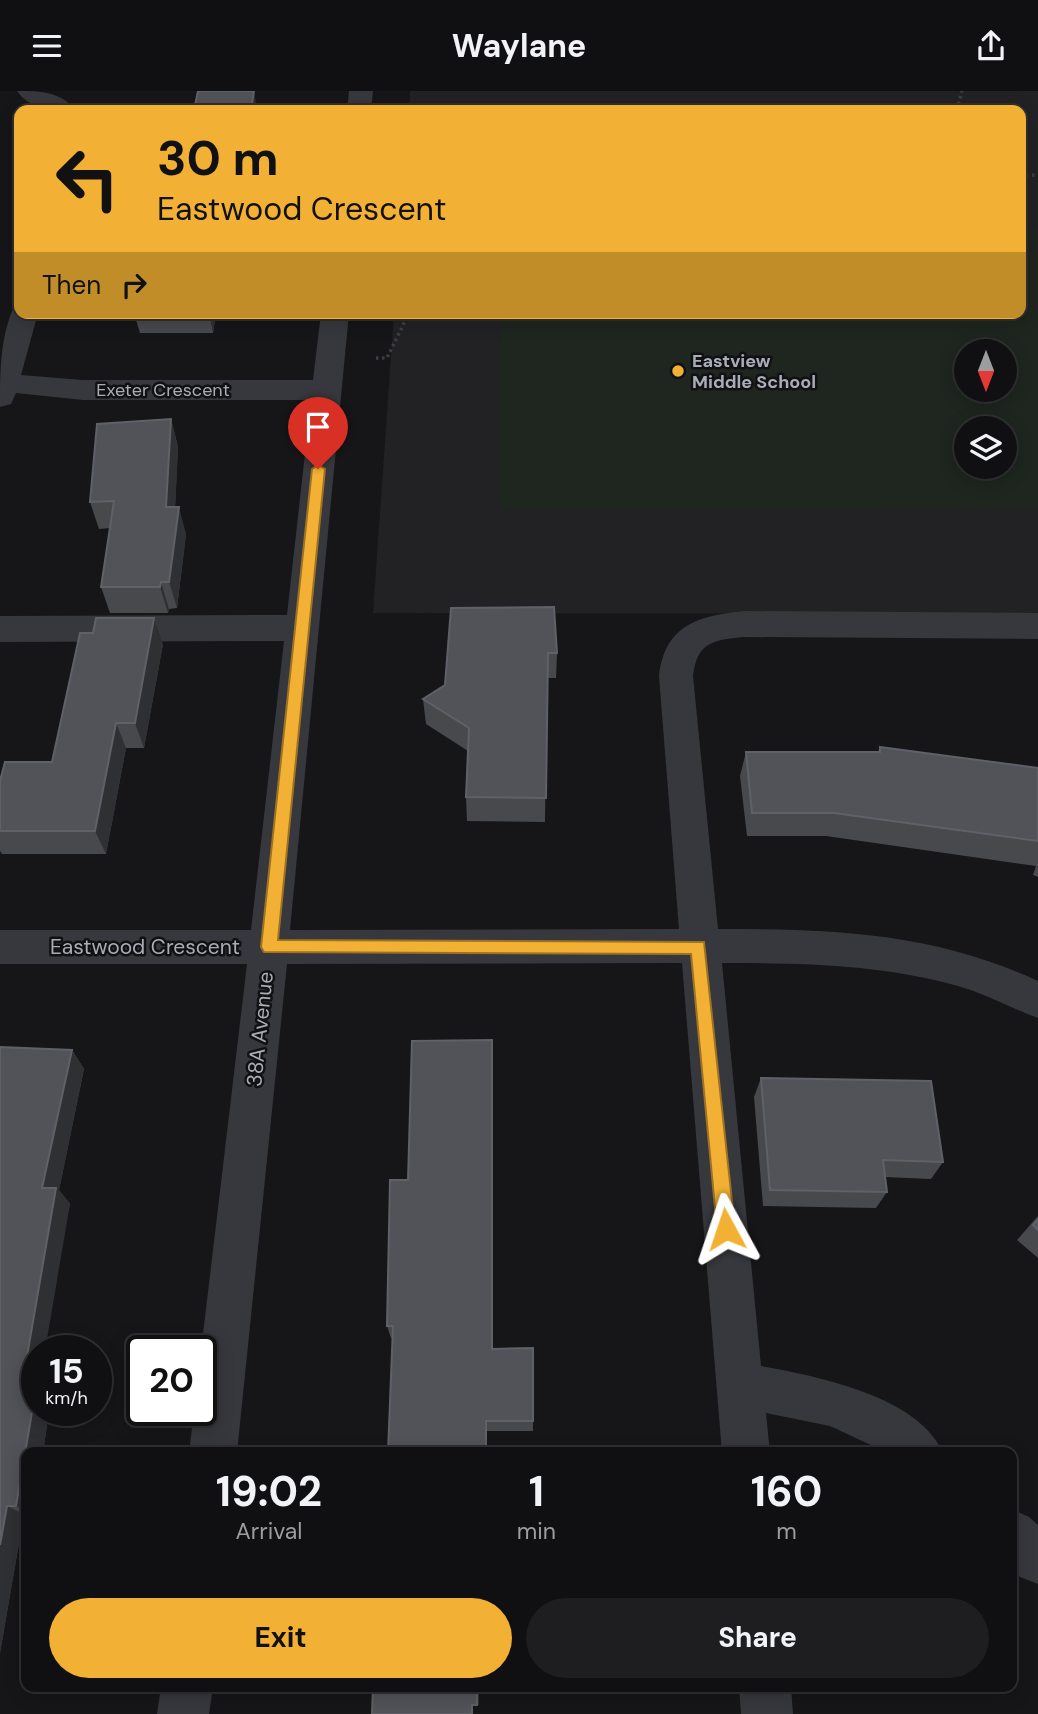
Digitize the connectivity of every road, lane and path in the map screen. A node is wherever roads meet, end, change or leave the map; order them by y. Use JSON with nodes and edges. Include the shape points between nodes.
{"nodes":[{"id":1,"x":29,"y":91,"type":"edge"},
{"id":2,"x":53,"y":105,"type":"edge"},
{"id":3,"x":22,"y":319,"type":"edge"},
{"id":4,"x":334,"y":319,"type":"edge"},
{"id":5,"x":406,"y":319,"type":"edge"},
{"id":6,"x":372,"y":358,"type":"dead end"},
{"id":7,"x":2,"y":386,"type":"edge"},
{"id":8,"x":327,"y":390,"type":"junction"},
{"id":9,"x":1038,"y":626,"type":"edge"},
{"id":10,"x":302,"y":628,"type":"junction"},
{"id":11,"x":0,"y":629,"type":"edge"},
{"id":12,"x":0,"y":947,"type":"edge"},
{"id":13,"x":269,"y":947,"type":"junction"},
{"id":14,"x":699,"y":947,"type":"junction"},
{"id":15,"x":1038,"y":1000,"type":"edge"},
{"id":16,"x":741,"y":1385,"type":"junction"},
{"id":17,"x":214,"y":1447,"type":"edge"},
{"id":18,"x":746,"y":1447,"type":"edge"},
{"id":19,"x":912,"y":1447,"type":"edge"},
{"id":20,"x":1017,"y":1539,"type":"edge"},
{"id":21,"x":1038,"y":1559,"type":"edge"},
{"id":22,"x":186,"y":1692,"type":"edge"},
{"id":23,"x":765,"y":1692,"type":"edge"},
{"id":24,"x":184,"y":1714,"type":"edge"},
{"id":25,"x":767,"y":1714,"type":"edge"}],
"edges":[{"from":1,"to":2,"type":"street"},
{"from":3,"to":7,"type":"street"},
{"from":4,"to":8,"type":"street","name":"38A Avenue"},
{"from":5,"to":6,"type":"path","via":[[387,358]]},
{"from":7,"to":8,"type":"street","name":"Exeter Crescent"},
{"from":8,"to":10,"type":"street","name":"38A Avenue"},
{"from":9,"to":14,"type":"street","via":[[744,624],[714,627],[693,638],[680,653],[676,676]]},
{"from":10,"to":11,"type":"street"},
{"from":10,"to":13,"type":"street","name":"38A Avenue"},
{"from":12,"to":13,"type":"street","name":"Eastwood Crescent"},
{"from":13,"to":14,"type":"street","name":"Eastwood Crescent"},
{"from":13,"to":17,"type":"street","name":"38A Avenue"},
{"from":14,"to":15,"type":"street","name":"Eastwood Crescent","via":[[815,946],[881,951],[940,962]]},
{"from":14,"to":16,"type":"street"},
{"from":16,"to":18,"type":"street"},
{"from":16,"to":19,"type":"street","via":[[832,1403],[890,1429]]},
{"from":20,"to":21,"type":"street"},
{"from":22,"to":24,"type":"street"},
{"from":23,"to":25,"type":"street"}]}
